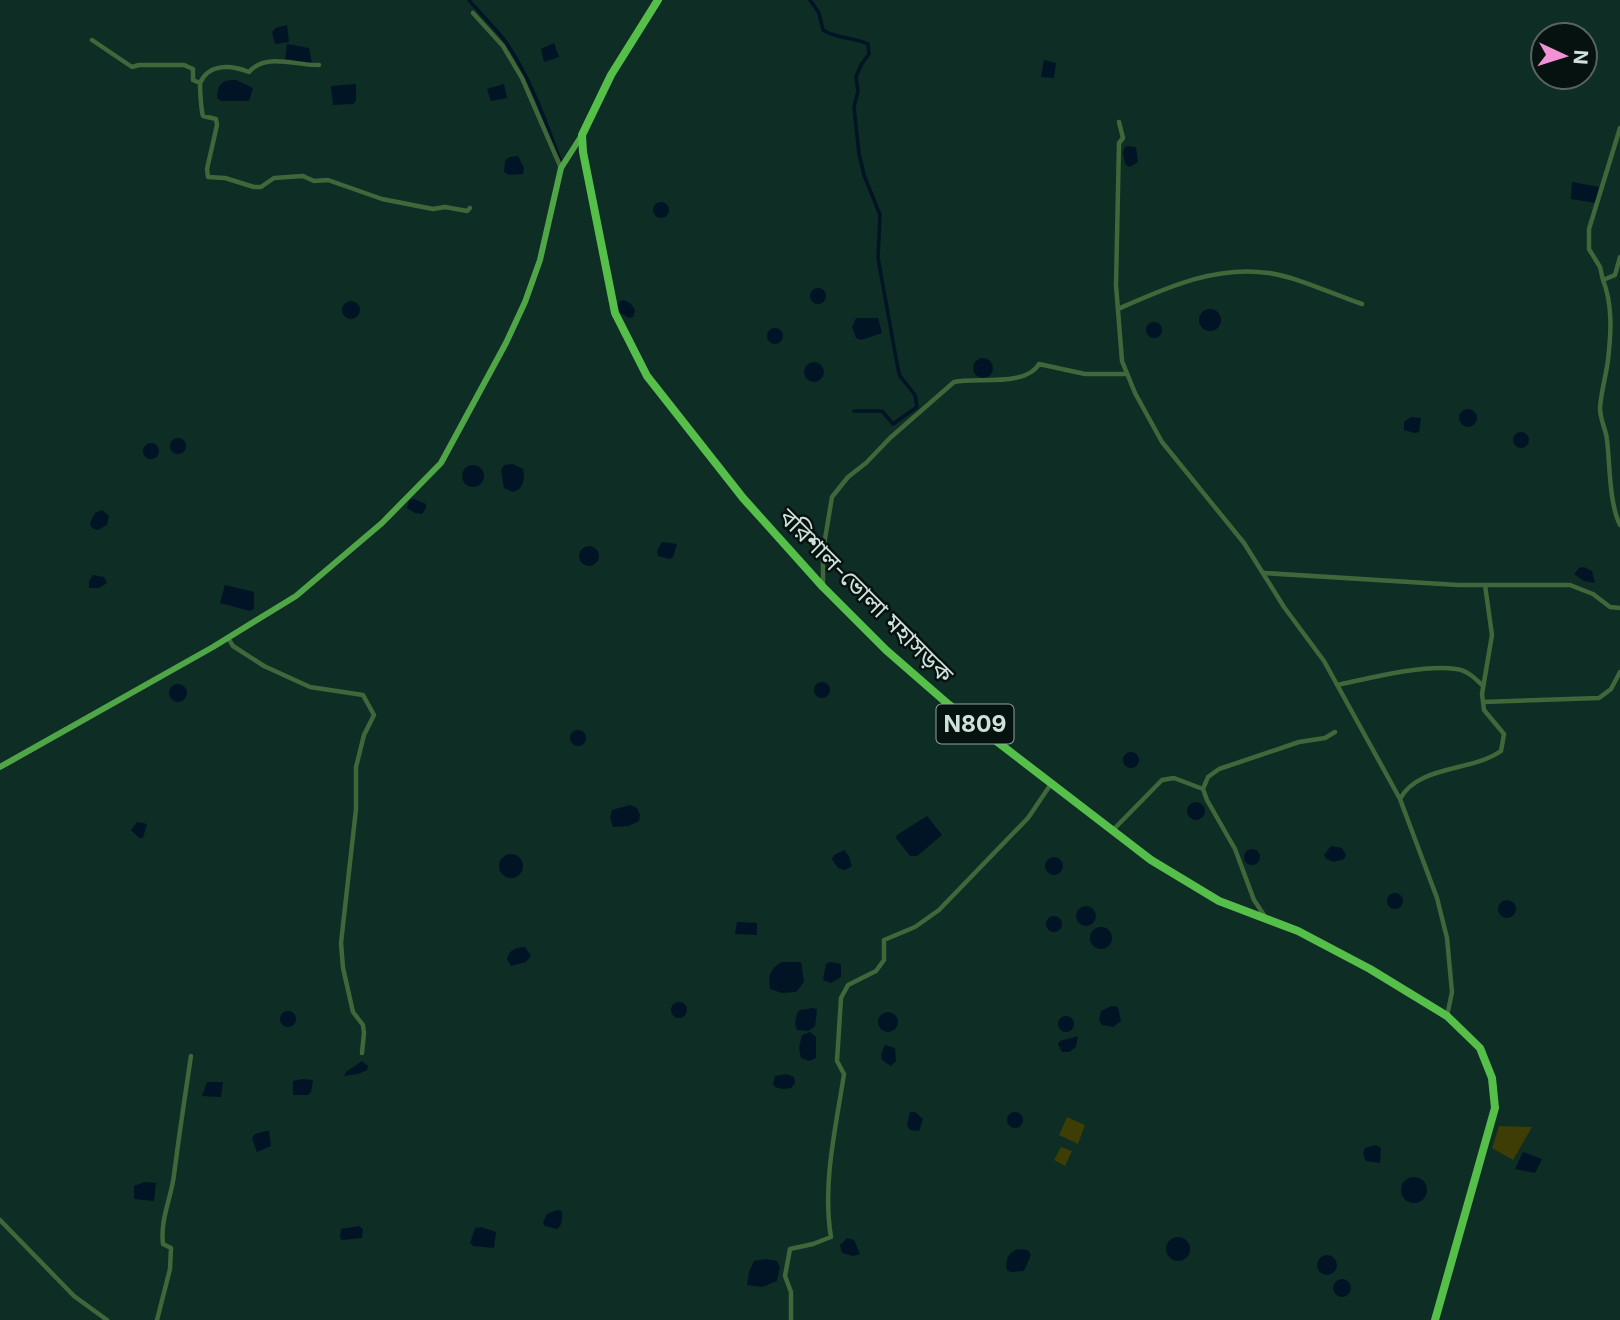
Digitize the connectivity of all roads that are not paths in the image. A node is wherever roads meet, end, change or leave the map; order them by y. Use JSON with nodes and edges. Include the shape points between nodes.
{"nodes":[{"id":1,"x":658,"y":0,"type":"edge"},
{"id":2,"x":473,"y":13,"type":"dead end"},
{"id":3,"x":92,"y":40,"type":"dead end"},
{"id":4,"x":319,"y":65,"type":"dead end"},
{"id":5,"x":200,"y":83,"type":"junction"},
{"id":6,"x":1119,"y":122,"type":"dead end"},
{"id":7,"x":1620,"y":128,"type":"edge"},
{"id":8,"x":582,"y":135,"type":"junction"},
{"id":9,"x":561,"y":168,"type":"junction"},
{"id":10,"x":470,"y":208,"type":"dead end"},
{"id":11,"x":1620,"y":257,"type":"edge"},
{"id":12,"x":1603,"y":280,"type":"junction"},
{"id":13,"x":1362,"y":304,"type":"dead end"},
{"id":14,"x":1118,"y":309,"type":"junction"},
{"id":15,"x":1127,"y":374,"type":"junction"},
{"id":16,"x":1620,"y":525,"type":"edge"},
{"id":17,"x":1263,"y":573,"type":"junction"},
{"id":18,"x":1485,"y":585,"type":"junction"},
{"id":19,"x":823,"y":587,"type":"junction"},
{"id":20,"x":1620,"y":608,"type":"edge"},
{"id":21,"x":228,"y":638,"type":"junction"},
{"id":22,"x":1620,"y":672,"type":"edge"},
{"id":23,"x":1338,"y":685,"type":"junction"},
{"id":24,"x":1483,"y":686,"type":"junction"},
{"id":25,"x":1483,"y":702,"type":"junction"},
{"id":26,"x":1335,"y":732,"type":"dead end"},
{"id":27,"x":0,"y":767,"type":"edge"},
{"id":28,"x":1051,"y":784,"type":"junction"},
{"id":29,"x":1203,"y":789,"type":"junction"},
{"id":30,"x":1400,"y":799,"type":"junction"},
{"id":31,"x":1112,"y":831,"type":"junction"},
{"id":32,"x":1266,"y":919,"type":"junction"},
{"id":33,"x":1447,"y":1016,"type":"junction"},
{"id":34,"x":362,"y":1053,"type":"dead end"},
{"id":35,"x":191,"y":1056,"type":"dead end"},
{"id":36,"x":0,"y":1220,"type":"edge"},
{"id":37,"x":107,"y":1320,"type":"edge"},
{"id":38,"x":157,"y":1320,"type":"edge"},
{"id":39,"x":791,"y":1320,"type":"edge"},
{"id":40,"x":1435,"y":1320,"type":"edge"}],
"edges":[{"from":1,"to":8,"type":"highway","via":[[611,75]]},
{"from":2,"to":9,"type":"street","via":[[503,46],[522,78]]},
{"from":3,"to":5,"type":"street","via":[[128,66],[184,65]]},
{"from":4,"to":5,"type":"street","via":[[272,61],[255,65],[249,72],[233,66],[214,68]]},
{"from":5,"to":10,"type":"street","via":[[203,116],[216,119],[217,125],[208,177],[259,187],[274,178],[303,176],[433,209]]},
{"from":6,"to":14,"type":"street","via":[[1123,138],[1119,143]]},
{"from":7,"to":12,"type":"street","via":[[1589,229],[1589,249]]},
{"from":8,"to":9,"type":"main road"},
{"from":8,"to":19,"type":"highway","name":"বরিশাল-ভোলা মহাসড়ক","number":"N809","via":[[615,313],[647,376],[743,498]]},
{"from":9,"to":21,"type":"main road","via":[[540,260],[525,302],[441,463],[382,523],[310,585]]},
{"from":11,"to":12,"type":"street","via":[[1615,275]]},
{"from":12,"to":16,"type":"street","via":[[1611,317],[1600,410]]},
{"from":13,"to":14,"type":"street","via":[[1271,273],[1240,271],[1187,280]]},
{"from":14,"to":15,"type":"street"},
{"from":15,"to":17,"type":"street","via":[[1162,442]]},
{"from":15,"to":19,"type":"street","via":[[1085,374],[1039,364],[1028,375],[954,382],[848,477],[832,497],[823,551]]},
{"from":17,"to":18,"type":"street"},
{"from":17,"to":23,"type":"street"},
{"from":18,"to":20,"type":"street","via":[[1570,585]]},
{"from":18,"to":24,"type":"street","via":[[1492,635]]},
{"from":19,"to":28,"type":"highway","name":"বরিশাল-ভোলা মহাসড়ক","number":"N809","via":[[948,704]]},
{"from":21,"to":27,"type":"main road"},
{"from":21,"to":34,"type":"street","via":[[245,656],[280,675],[310,687],[363,695],[374,715],[356,767],[341,943],[353,1012],[365,1033]]},
{"from":22,"to":25,"type":"street","via":[[1600,698]]},
{"from":23,"to":24,"type":"street","via":[[1421,670],[1457,669]]},
{"from":23,"to":30,"type":"street"},
{"from":24,"to":25,"type":"street"},
{"from":25,"to":30,"type":"street","via":[[1484,710],[1504,734],[1501,751],[1488,760],[1430,775],[1406,788]]},
{"from":26,"to":29,"type":"street","via":[[1219,769],[1208,777]]},
{"from":28,"to":31,"type":"highway","name":"বরিশাল-ভোলা মহাসড়ক","number":"N809"},
{"from":28,"to":39,"type":"street","via":[[1028,818],[939,911],[884,940],[884,960],[876,971],[848,985],[841,998],[837,1061],[844,1074],[830,1172],[831,1237],[790,1249],[785,1276]]},
{"from":29,"to":31,"type":"street","via":[[1174,778],[1162,780]]},
{"from":29,"to":32,"type":"street"},
{"from":30,"to":33,"type":"street","via":[[1447,938],[1452,992]]},
{"from":31,"to":32,"type":"highway","name":"বরিশাল-ভোলা মহাসড়ক","number":"N809","via":[[1219,901]]},
{"from":32,"to":33,"type":"highway","name":"বরিশাল-ভোলা মহাসড়ক","number":"N809","via":[[1370,969]]},
{"from":33,"to":40,"type":"highway","name":"বরিশাল-ভোলা মহাসড়ক","number":"N809","via":[[1480,1048],[1492,1078],[1495,1108]]},
{"from":35,"to":38,"type":"street","via":[[174,1176],[161,1231],[163,1244],[171,1248]]},
{"from":36,"to":37,"type":"street","via":[[74,1296]]}]}
